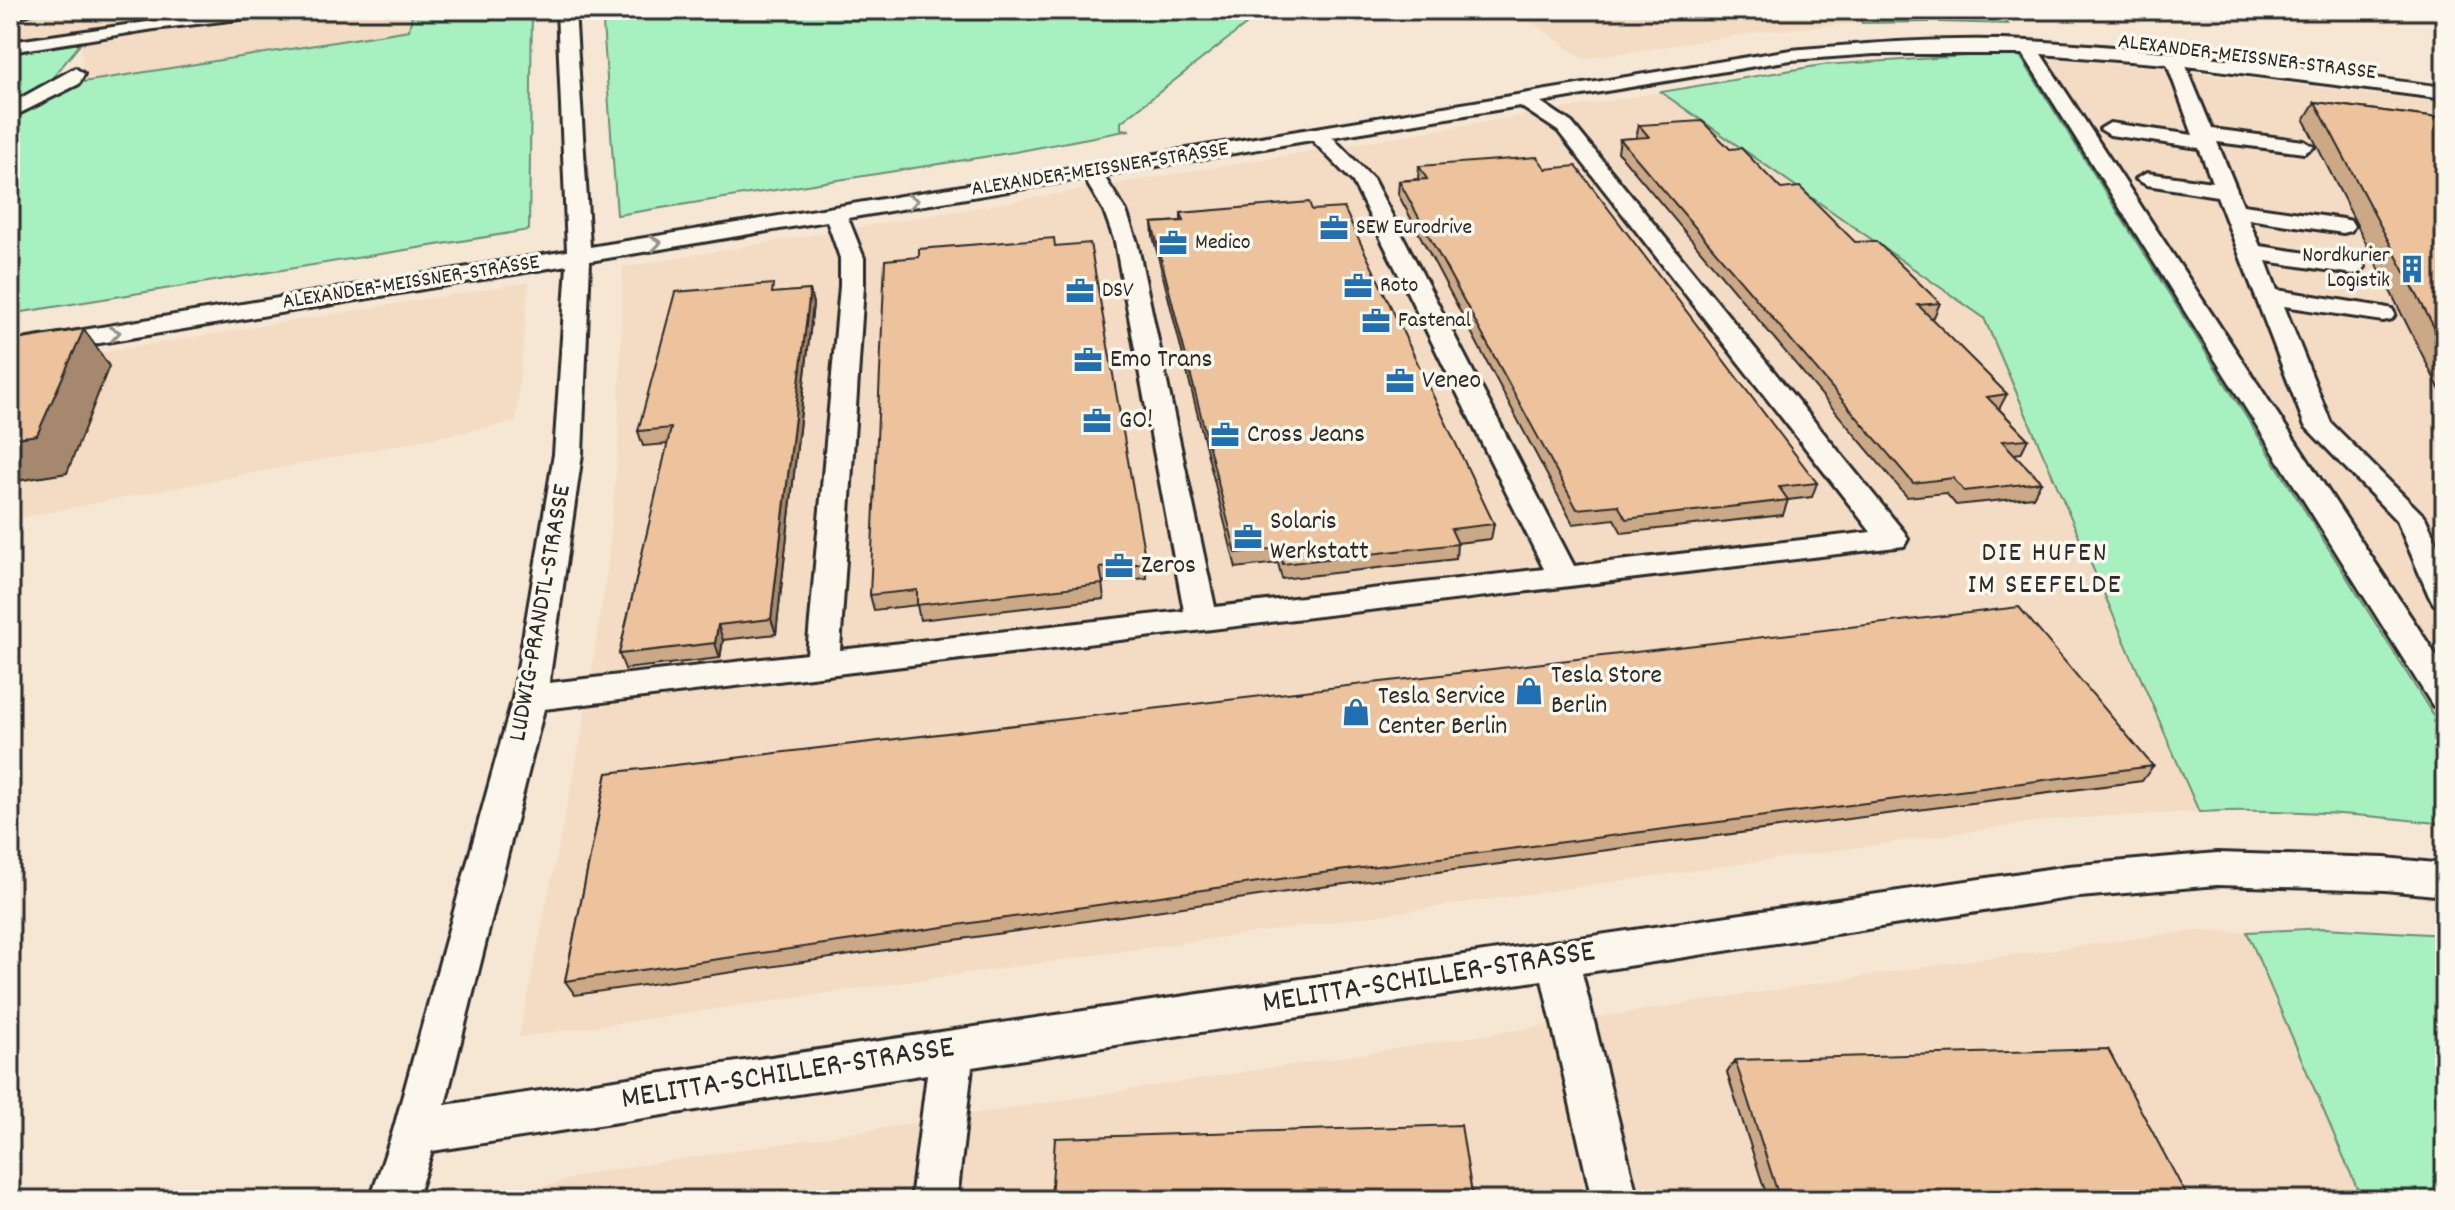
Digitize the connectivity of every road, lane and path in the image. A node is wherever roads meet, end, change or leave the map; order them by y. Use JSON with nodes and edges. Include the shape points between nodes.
{"nodes":[{"id":1,"x":274,"y":10,"type":"edge"},
{"id":2,"x":566,"y":10,"type":"edge"},
{"id":3,"x":1845,"y":42,"type":"junction"},
{"id":4,"x":2027,"y":46,"type":"junction"},
{"id":5,"x":10,"y":47,"type":"edge"},
{"id":6,"x":2174,"y":59,"type":"junction"},
{"id":7,"x":75,"y":74,"type":"dead end"},
{"id":8,"x":2445,"y":82,"type":"edge"},
{"id":9,"x":2419,"y":84,"type":"junction"},
{"id":10,"x":2445,"y":93,"type":"edge"},
{"id":11,"x":1525,"y":100,"type":"junction"},
{"id":12,"x":2103,"y":108,"type":"dead end"},
{"id":13,"x":10,"y":112,"type":"edge"},
{"id":14,"x":1381,"y":116,"type":"junction"},
{"id":15,"x":2110,"y":129,"type":"dead end"},
{"id":16,"x":2288,"y":130,"type":"dead end"},
{"id":17,"x":1317,"y":134,"type":"junction"},
{"id":18,"x":2204,"y":136,"type":"junction"},
{"id":19,"x":2304,"y":147,"type":"dead end"},
{"id":20,"x":2188,"y":162,"type":"dead end"},
{"id":21,"x":1090,"y":171,"type":"junction"},
{"id":22,"x":2147,"y":179,"type":"dead end"},
{"id":23,"x":2230,"y":200,"type":"junction"},
{"id":24,"x":819,"y":210,"type":"junction"},
{"id":25,"x":2343,"y":226,"type":"dead end"},
{"id":26,"x":579,"y":246,"type":"junction"},
{"id":27,"x":2250,"y":252,"type":"junction"},
{"id":28,"x":2353,"y":267,"type":"dead end"},
{"id":29,"x":2267,"y":296,"type":"junction"},
{"id":30,"x":2383,"y":314,"type":"dead end"},
{"id":31,"x":10,"y":331,"type":"edge"},
{"id":32,"x":10,"y":350,"type":"edge"},
{"id":33,"x":1564,"y":577,"type":"junction"},
{"id":34,"x":2445,"y":596,"type":"edge"},
{"id":35,"x":1202,"y":620,"type":"junction"},
{"id":36,"x":823,"y":662,"type":"junction"},
{"id":37,"x":2445,"y":697,"type":"edge"},
{"id":38,"x":530,"y":698,"type":"junction"},
{"id":39,"x":2445,"y":880,"type":"edge"},
{"id":40,"x":1558,"y":960,"type":"junction"},
{"id":41,"x":952,"y":1051,"type":"junction"},
{"id":42,"x":416,"y":1131,"type":"junction"},
{"id":43,"x":393,"y":1200,"type":"edge"},
{"id":44,"x":934,"y":1200,"type":"edge"},
{"id":45,"x":1615,"y":1200,"type":"edge"}],
"edges":[{"from":1,"to":5,"type":"street"},
{"from":2,"to":26,"type":"street","name":"LUDWIG-PRANDTL-STRASSE"},
{"from":3,"to":4,"type":"street","name":"ALEXANDER-MEISSNER-STRASSE"},
{"from":3,"to":9,"type":"street","name":"ALEXANDER-MEISSNER-STRASSE","via":[[1946,33],[2059,37]]},
{"from":3,"to":11,"type":"street","name":"ALEXANDER-MEISSNER-STRASSE"},
{"from":3,"to":14,"type":"street","name":"ALEXANDER-MEISSNER-STRASSE"},
{"from":4,"to":6,"type":"street","name":"ALEXANDER-MEISSNER-STRASSE"},
{"from":4,"to":37,"type":"street"},
{"from":6,"to":9,"type":"street","name":"ALEXANDER-MEISSNER-STRASSE"},
{"from":6,"to":18,"type":"street"},
{"from":7,"to":13,"type":"street"},
{"from":8,"to":9,"type":"street","name":"ALEXANDER-MEISSNER-STRASSE"},
{"from":9,"to":10,"type":"street","name":"ALEXANDER-MEISSNER-STRASSE"},
{"from":11,"to":14,"type":"street","name":"ALEXANDER-MEISSNER-STRASSE"},
{"from":11,"to":33,"type":"street","via":[[1565,127],[1893,539]]},
{"from":12,"to":18,"type":"street"},
{"from":14,"to":17,"type":"street","name":"ALEXANDER-MEISSNER-STRASSE"},
{"from":14,"to":24,"type":"street","name":"ALEXANDER-MEISSNER-STRASSE"},
{"from":15,"to":18,"type":"street"},
{"from":16,"to":18,"type":"street"},
{"from":17,"to":21,"type":"street","name":"ALEXANDER-MEISSNER-STRASSE"},
{"from":17,"to":33,"type":"street","via":[[1362,179]]},
{"from":18,"to":19,"type":"street"},
{"from":18,"to":20,"type":"street"},
{"from":18,"to":23,"type":"street"},
{"from":24,"to":21,"type":"street","name":"ALEXANDER-MEISSNER-STRASSE","one_way":true},
{"from":21,"to":35,"type":"street","via":[[1115,211],[1126,242]]},
{"from":22,"to":23,"type":"street"},
{"from":23,"to":25,"type":"street"},
{"from":23,"to":27,"type":"street"},
{"from":24,"to":26,"type":"street","name":"ALEXANDER-MEISSNER-STRASSE"},
{"from":24,"to":36,"type":"street","via":[[852,258]]},
{"from":26,"to":31,"type":"street","name":"ALEXANDER-MEISSNER-STRASSE"},
{"from":32,"to":26,"type":"street","name":"ALEXANDER-MEISSNER-STRASSE","one_way":true},
{"from":26,"to":38,"type":"street","name":"LUDWIG-PRANDTL-STRASSE","via":[[568,454]]},
{"from":27,"to":28,"type":"street"},
{"from":27,"to":29,"type":"street"},
{"from":29,"to":30,"type":"street"},
{"from":29,"to":34,"type":"street","via":[[2319,426],[2410,517]]},
{"from":33,"to":35,"type":"street"},
{"from":35,"to":36,"type":"street"},
{"from":36,"to":38,"type":"street"},
{"from":38,"to":42,"type":"street","name":"LUDWIG-PRANDTL-STRASSE"},
{"from":39,"to":40,"type":"street","name":"MELITTA-SCHILLER-STRASSE","via":[[2217,869],[2068,882]]},
{"from":40,"to":41,"type":"street","name":"MELITTA-SCHILLER-STRASSE"},
{"from":40,"to":45,"type":"street"},
{"from":41,"to":42,"type":"street","name":"MELITTA-SCHILLER-STRASSE"},
{"from":41,"to":44,"type":"street"},
{"from":42,"to":43,"type":"street","name":"LUDWIG-PRANDTL-STRASSE"}]}
